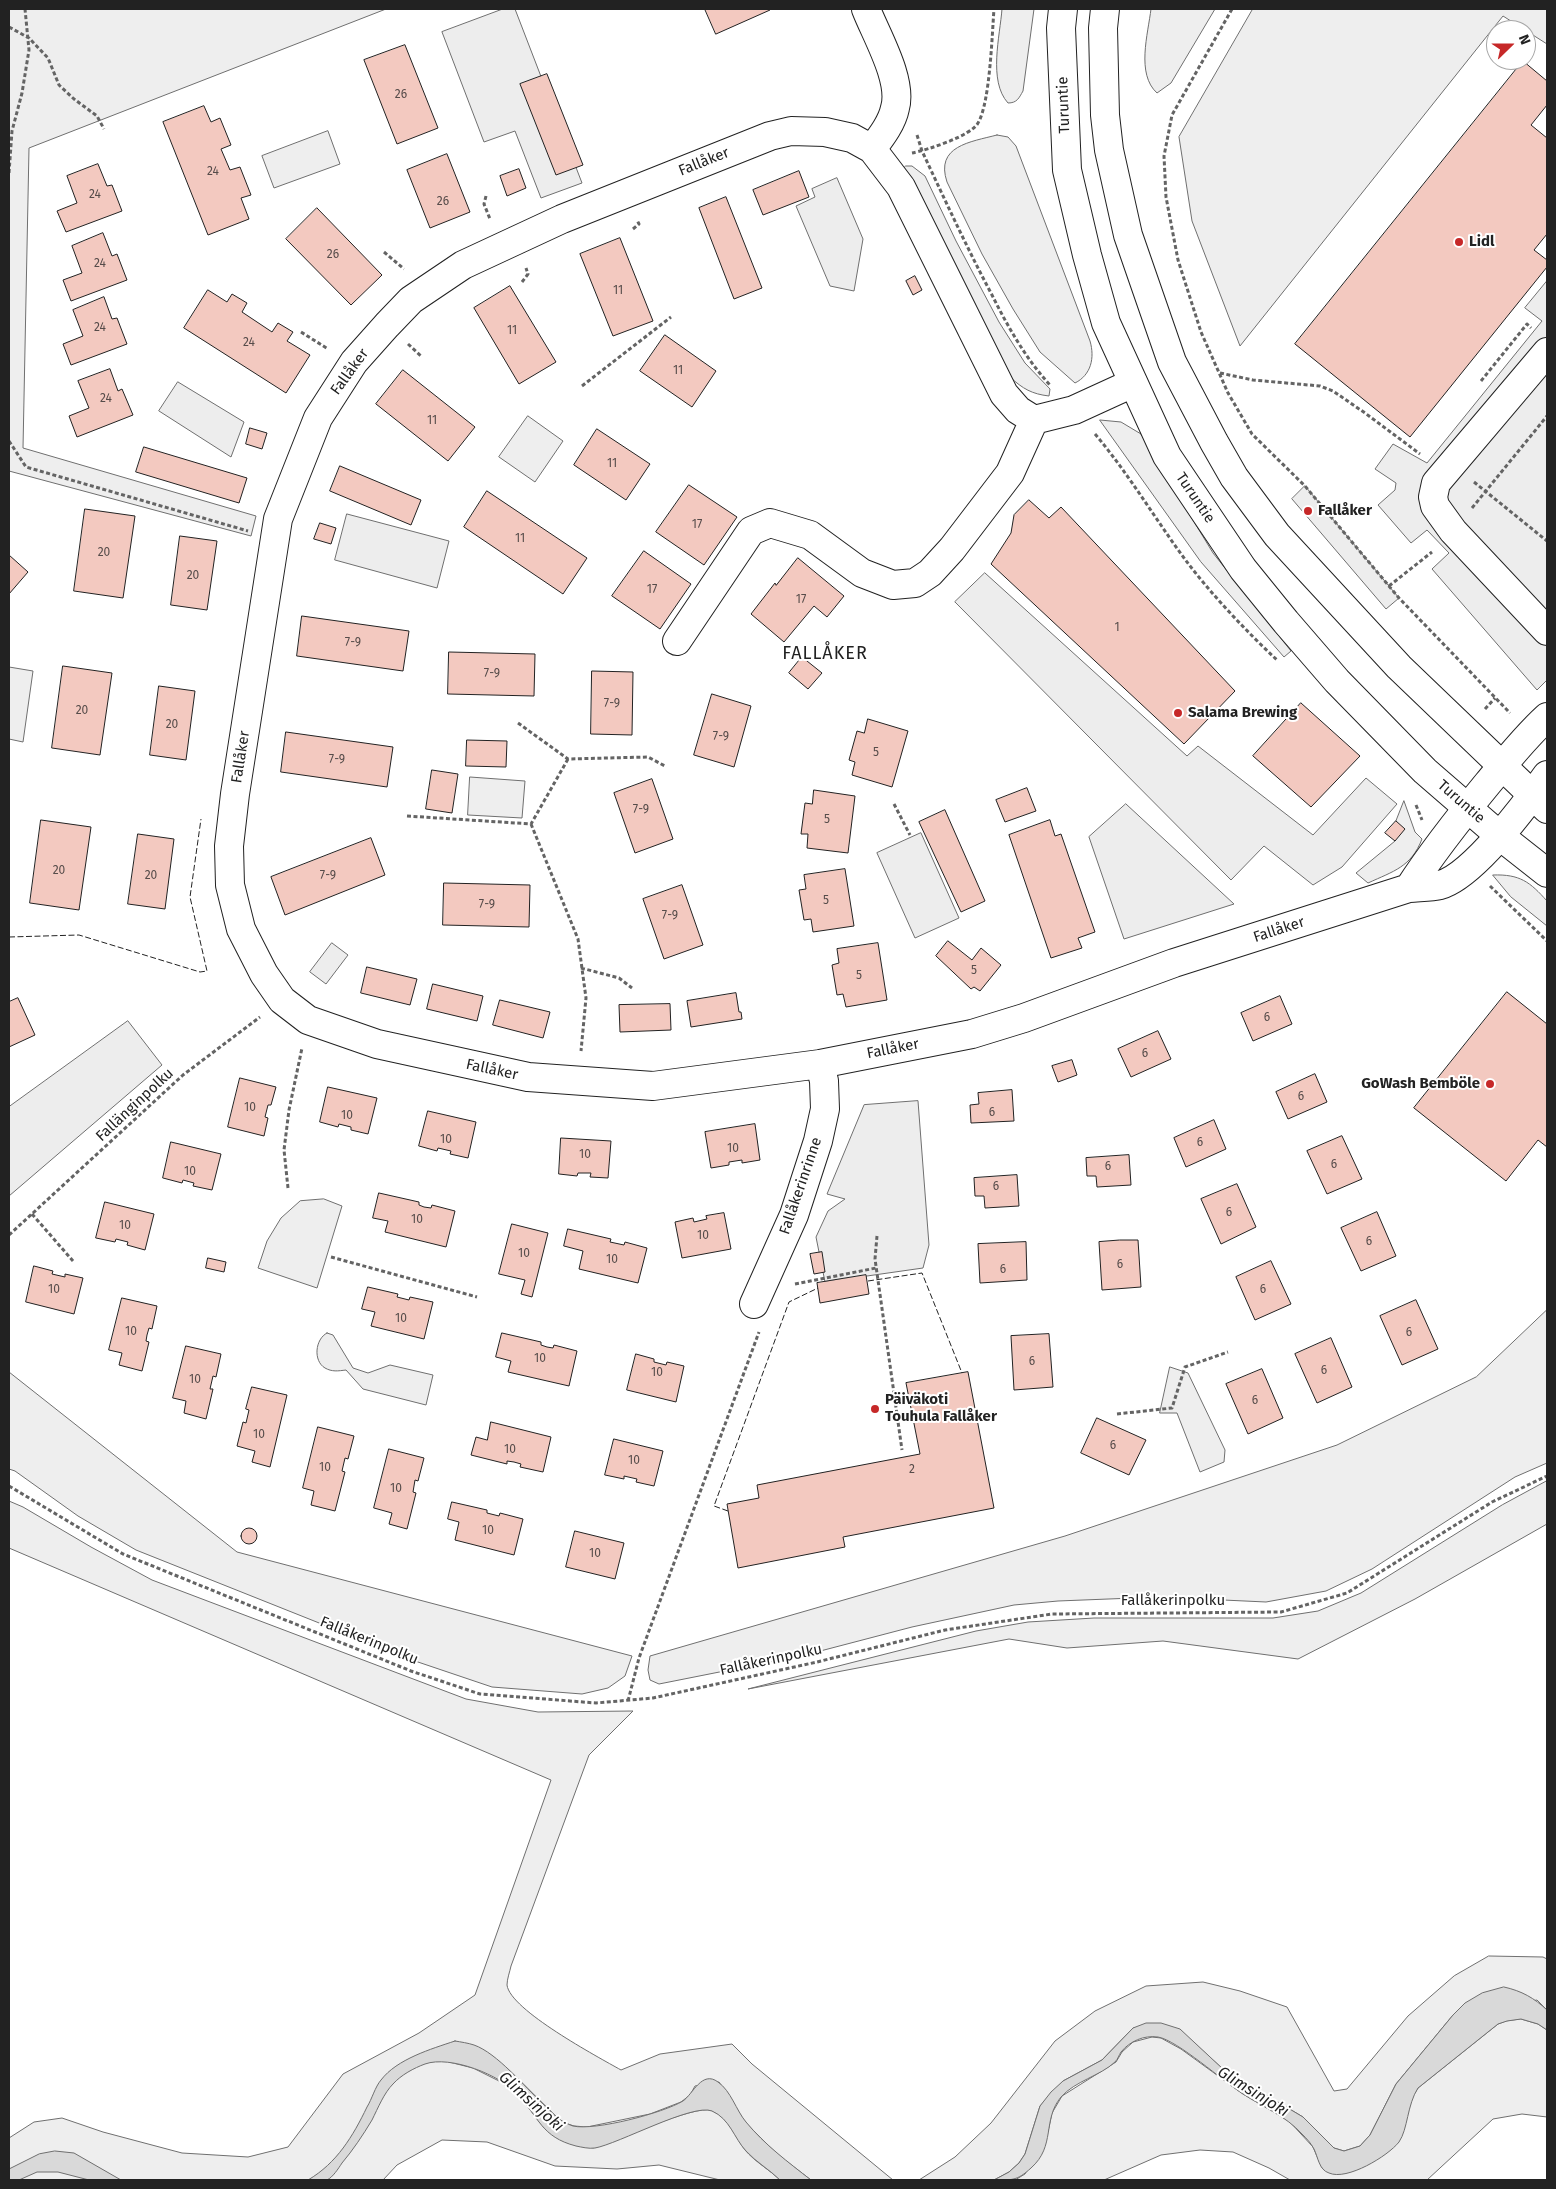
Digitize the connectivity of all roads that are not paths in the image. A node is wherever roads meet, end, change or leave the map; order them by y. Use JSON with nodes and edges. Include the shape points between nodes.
{"nodes":[{"id":1,"x":866,"y":9,"type":"edge"},
{"id":2,"x":1063,"y":9,"type":"edge"},
{"id":3,"x":1105,"y":9,"type":"edge"},
{"id":4,"x":877,"y":142,"type":"junction"},
{"id":5,"x":1547,"y":352,"type":"edge"},
{"id":6,"x":1133,"y":383,"type":"junction"},
{"id":7,"x":1034,"y":420,"type":"junction"},
{"id":8,"x":1547,"y":631,"type":"edge"},
{"id":9,"x":678,"y":641,"type":"dead end"},
{"id":10,"x":1538,"y":725,"type":"edge"},
{"id":11,"x":1501,"y":766,"type":"junction"},
{"id":12,"x":1542,"y":793,"type":"edge"},
{"id":13,"x":1467,"y":808,"type":"junction"},
{"id":14,"x":1500,"y":836,"type":"junction"},
{"id":15,"x":1547,"y":873,"type":"edge"},
{"id":16,"x":1410,"y":888,"type":"junction"},
{"id":17,"x":820,"y":1064,"type":"junction"},
{"id":18,"x":757,"y":1316,"type":"road end"}],
"edges":[{"from":1,"to":4,"type":"street","via":[[897,90],[895,109]]},
{"from":2,"to":6,"type":"street","name":"Turuntie","via":[[1067,170],[1106,323]]},
{"from":3,"to":11,"type":"street","via":[[1105,116],[1109,150],[1128,235],[1172,362],[1209,433],[1234,477],[1277,535],[1399,667]]},
{"from":4,"to":7,"type":"street","name":"Fallåker","via":[[1004,394],[1018,410]]},
{"from":4,"to":17,"type":"street","name":"Fallåker","via":[[825,132],[770,136],[608,200],[464,265],[411,300],[354,362],[318,418],[278,519],[229,846],[230,885],[241,928],[264,974],[282,1000],[308,1020],[377,1044],[528,1077],[578,1082],[653,1086]]},
{"from":5,"to":8,"type":"street","via":[[1436,483],[1433,497],[1435,506],[1454,531]]},
{"from":6,"to":7,"type":"street","via":[[1074,410]]},
{"from":6,"to":13,"type":"street","name":"Turuntie","via":[[1167,456],[1243,569],[1337,681],[1425,771]]},
{"from":7,"to":9,"type":"street","via":[[1010,473],[952,549],[930,573],[915,583],[893,586],[862,573],[810,535],[770,522],[751,531]]},
{"from":10,"to":11,"type":"street"},
{"from":11,"to":12,"type":"street"},
{"from":11,"to":13,"type":"street"},
{"from":12,"to":14,"type":"street","name":"Fallåker"},
{"from":13,"to":14,"type":"street","name":"Turuntie"},
{"from":13,"to":16,"type":"street"},
{"from":14,"to":15,"type":"street","name":"Turuntie"},
{"from":14,"to":16,"type":"street","name":"Fallåker","via":[[1458,876],[1441,885]]},
{"from":16,"to":17,"type":"street","name":"Fallåker","via":[[1174,963],[972,1034]]},
{"from":17,"to":18,"type":"street","name":"Fallåkerinrinne","via":[[825,1109],[818,1141]]}]}
